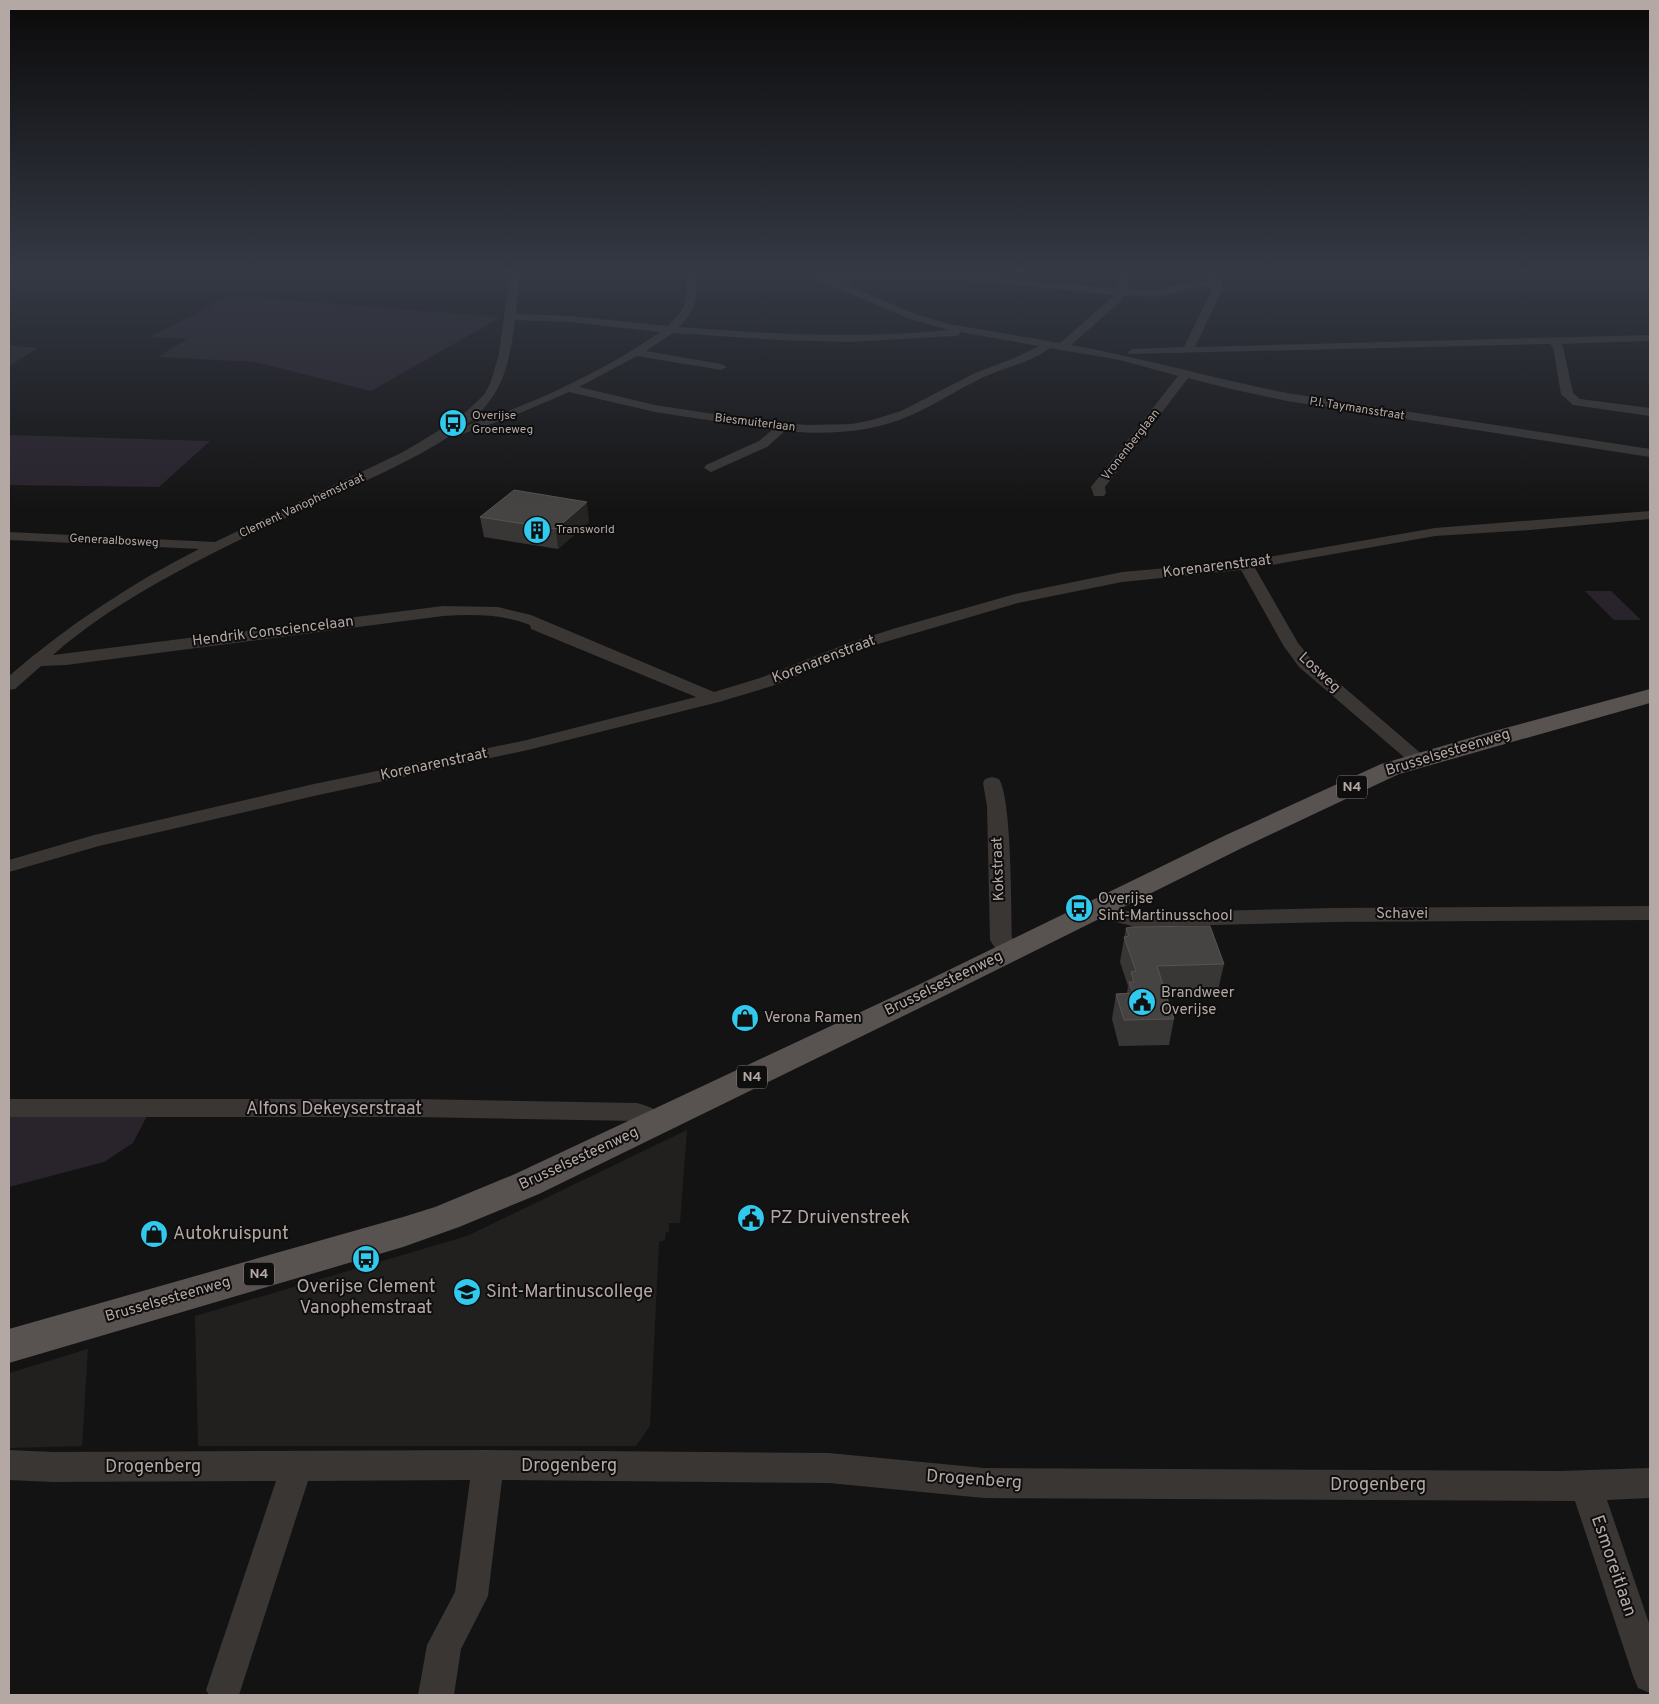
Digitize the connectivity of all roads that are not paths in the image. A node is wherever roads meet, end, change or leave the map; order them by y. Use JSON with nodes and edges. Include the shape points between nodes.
{"nodes":[{"id":1,"x":503,"y":353,"type":"edge"},
{"id":2,"x":636,"y":353,"type":"joint"},
{"id":3,"x":1035,"y":353,"type":"edge"},
{"id":4,"x":1095,"y":353,"type":"edge"},
{"id":5,"x":1117,"y":353,"type":"edge"},
{"id":6,"x":1559,"y":353,"type":"edge"},
{"id":7,"x":1110,"y":355,"type":"junction"},
{"id":8,"x":721,"y":367,"type":"dead end"},
{"id":9,"x":1186,"y":373,"type":"junction"},
{"id":10,"x":567,"y":388,"type":"junction"},
{"id":11,"x":1650,"y":412,"type":"edge"},
{"id":12,"x":780,"y":428,"type":"junction"},
{"id":13,"x":442,"y":435,"type":"junction"},
{"id":14,"x":1650,"y":453,"type":"edge"},
{"id":15,"x":711,"y":468,"type":"dead end"},
{"id":16,"x":1099,"y":493,"type":"dead end"},
{"id":17,"x":1650,"y":515,"type":"edge"},
{"id":18,"x":9,"y":536,"type":"edge"},
{"id":19,"x":219,"y":546,"type":"junction"},
{"id":20,"x":1246,"y":565,"type":"junction"},
{"id":21,"x":37,"y":661,"type":"junction"},
{"id":22,"x":9,"y":685,"type":"edge"},
{"id":23,"x":1650,"y":696,"type":"edge"},
{"id":24,"x":713,"y":698,"type":"junction"},
{"id":25,"x":1418,"y":760,"type":"junction"},
{"id":26,"x":992,"y":783,"type":"dead end"},
{"id":27,"x":9,"y":866,"type":"edge"},
{"id":28,"x":1108,"y":904,"type":"junction"},
{"id":29,"x":1650,"y":913,"type":"edge"},
{"id":30,"x":1010,"y":951,"type":"junction"},
{"id":31,"x":9,"y":1108,"type":"edge"},
{"id":32,"x":656,"y":1123,"type":"junction"},
{"id":33,"x":9,"y":1346,"type":"edge"},
{"id":34,"x":9,"y":1465,"type":"edge"},
{"id":35,"x":488,"y":1465,"type":"junction"},
{"id":36,"x":297,"y":1466,"type":"junction"},
{"id":37,"x":1650,"y":1483,"type":"edge"},
{"id":38,"x":1586,"y":1485,"type":"junction"},
{"id":39,"x":1650,"y":1676,"type":"edge"},
{"id":40,"x":224,"y":1690,"type":"dead end"},
{"id":41,"x":436,"y":1695,"type":"edge"}],
"edges":[{"from":1,"to":13,"type":"street","name":"Clement Vanophemstraat","via":[[500,375],[488,396]]},
{"from":2,"to":8,"type":"street"},
{"from":2,"to":10,"type":"street"},
{"from":3,"to":12,"type":"street","name":"Biesmuiterlaan","via":[[1020,362],[979,374],[894,418],[868,425]]},
{"from":4,"to":7,"type":"street","name":"P.I. Taymansstraat"},
{"from":5,"to":7,"type":"street"},
{"from":6,"to":11,"type":"street","via":[[1567,394],[1572,399]]},
{"from":7,"to":9,"type":"street","name":"P.I. Taymansstraat"},
{"from":9,"to":14,"type":"street","name":"P.I. Taymansstraat","via":[[1286,397]]},
{"from":9,"to":16,"type":"street","name":"Vronenberglaan","via":[[1098,487]]},
{"from":10,"to":12,"type":"street","name":"Biesmuiterlaan","via":[[634,404]]},
{"from":10,"to":13,"type":"street","via":[[462,431]]},
{"from":12,"to":15,"type":"street","via":[[763,444]]},
{"from":13,"to":19,"type":"street","name":"Clement Vanophemstraat","via":[[377,471]]},
{"from":17,"to":20,"type":"street","name":"Korenarenstraat","via":[[1436,532]]},
{"from":18,"to":19,"type":"street","name":"Generaalbosweg"},
{"from":19,"to":21,"type":"street","name":"Clement Vanophemstraat","via":[[126,596]]},
{"from":20,"to":24,"type":"street","name":"Korenarenstraat","via":[[1122,577],[1015,599],[883,637],[766,682]]},
{"from":20,"to":25,"type":"street","name":"Losweg","via":[[1291,646],[1305,663]]},
{"from":21,"to":22,"type":"street","name":"Clement Vanophemstraat"},
{"from":21,"to":24,"type":"street","name":"Hendrik Consciencelaan","via":[[473,610],[509,615],[550,630]]},
{"from":23,"to":25,"type":"main road","name":"Brusselsesteenweg","number":"N4"},
{"from":24,"to":27,"type":"street","name":"Korenarenstraat","via":[[528,745],[94,841]]},
{"from":25,"to":28,"type":"main road","name":"Brusselsesteenweg","number":"N4","via":[[1390,769],[1235,841]]},
{"from":26,"to":30,"type":"street","name":"Kokstraat","via":[[997,806],[1001,940]]},
{"from":28,"to":29,"type":"street","name":"Schavei","via":[[1118,917],[1136,920]]},
{"from":28,"to":30,"type":"main road","name":"Brusselsesteenweg","number":"N4"},
{"from":30,"to":32,"type":"main road","name":"Brusselsesteenweg","number":"N4"},
{"from":31,"to":32,"type":"street","name":"Alfons Dekeyserstraat","via":[[413,1108],[638,1112]]},
{"from":32,"to":33,"type":"main road","name":"Brusselsesteenweg","number":"N4","via":[[522,1186],[403,1232]]},
{"from":34,"to":36,"type":"street","name":"Drogenberg"},
{"from":35,"to":36,"type":"street","name":"Drogenberg"},
{"from":35,"to":38,"type":"street","name":"Drogenberg","via":[[829,1468],[984,1483]]},
{"from":35,"to":41,"type":"street","via":[[471,1596],[444,1645]]},
{"from":36,"to":40,"type":"street"},
{"from":37,"to":38,"type":"street","name":"Drogenberg"},
{"from":38,"to":39,"type":"street","name":"Esmoreitlaan"}]}
